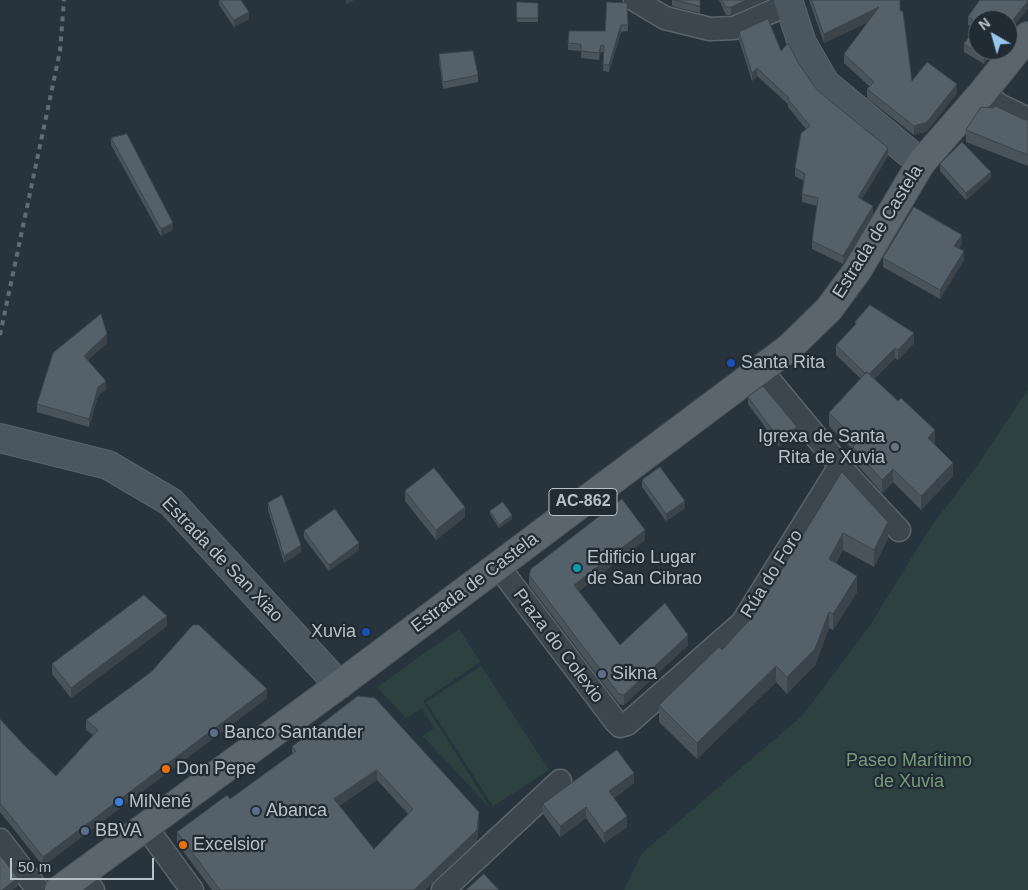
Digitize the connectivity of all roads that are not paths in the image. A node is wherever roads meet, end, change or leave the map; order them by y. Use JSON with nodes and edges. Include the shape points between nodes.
{"nodes":[{"id":1,"x":635,"y":0,"type":"edge"},
{"id":2,"x":789,"y":2,"type":"edge"},
{"id":3,"x":1028,"y":36,"type":"edge"},
{"id":4,"x":983,"y":92,"type":"junction"},
{"id":5,"x":1028,"y":119,"type":"edge"},
{"id":6,"x":921,"y":163,"type":"junction"},
{"id":7,"x":761,"y":370,"type":"junction"},
{"id":8,"x":0,"y":438,"type":"edge"},
{"id":9,"x":840,"y":466,"type":"junction"},
{"id":10,"x":899,"y":530,"type":"dead end"},
{"id":11,"x":498,"y":566,"type":"junction"},
{"id":12,"x":339,"y":685,"type":"junction"},
{"id":13,"x":620,"y":726,"type":"joint"},
{"id":14,"x":560,"y":781,"type":"dead end"},
{"id":15,"x":146,"y":827,"type":"junction"},
{"id":16,"x":0,"y":840,"type":"edge"},
{"id":17,"x":78,"y":885,"type":"edge"},
{"id":18,"x":38,"y":890,"type":"edge"},
{"id":19,"x":192,"y":890,"type":"edge"},
{"id":20,"x":443,"y":890,"type":"edge"}],
"edges":[{"from":1,"to":2,"type":"street","via":[[665,18],[710,29],[734,28]]},
{"from":2,"to":6,"type":"street","via":[[802,43],[825,83]]},
{"from":3,"to":4,"type":"main road","name":"Estrada de Castela","number":"AC-862"},
{"from":4,"to":5,"type":"street","via":[[999,106]]},
{"from":4,"to":6,"type":"main road","name":"Estrada de Castela","number":"AC-862"},
{"from":6,"to":7,"type":"main road","name":"Estrada de Castela","number":"AC-862","via":[[857,271],[828,309],[789,348]]},
{"from":7,"to":9,"type":"street"},
{"from":7,"to":11,"type":"main road","name":"Estrada de Castela","number":"AC-862"},
{"from":8,"to":12,"type":"street","name":"Estrada de San Xiao","via":[[108,465],[171,502]]},
{"from":9,"to":10,"type":"street"},
{"from":9,"to":13,"type":"street","name":"Rúa do Foro","via":[[742,623],[627,724]]},
{"from":11,"to":12,"type":"main road","name":"Estrada de Castela","number":"AC-862"},
{"from":11,"to":13,"type":"street","name":"Praza do Colexio"},
{"from":12,"to":15,"type":"main road","name":"Estrada de Castela","number":"AC-862"},
{"from":14,"to":20,"type":"street"},
{"from":15,"to":17,"type":"main road","name":"Estrada de Castela","number":"AC-862"},
{"from":15,"to":19,"type":"street"},
{"from":16,"to":18,"type":"street"}]}
